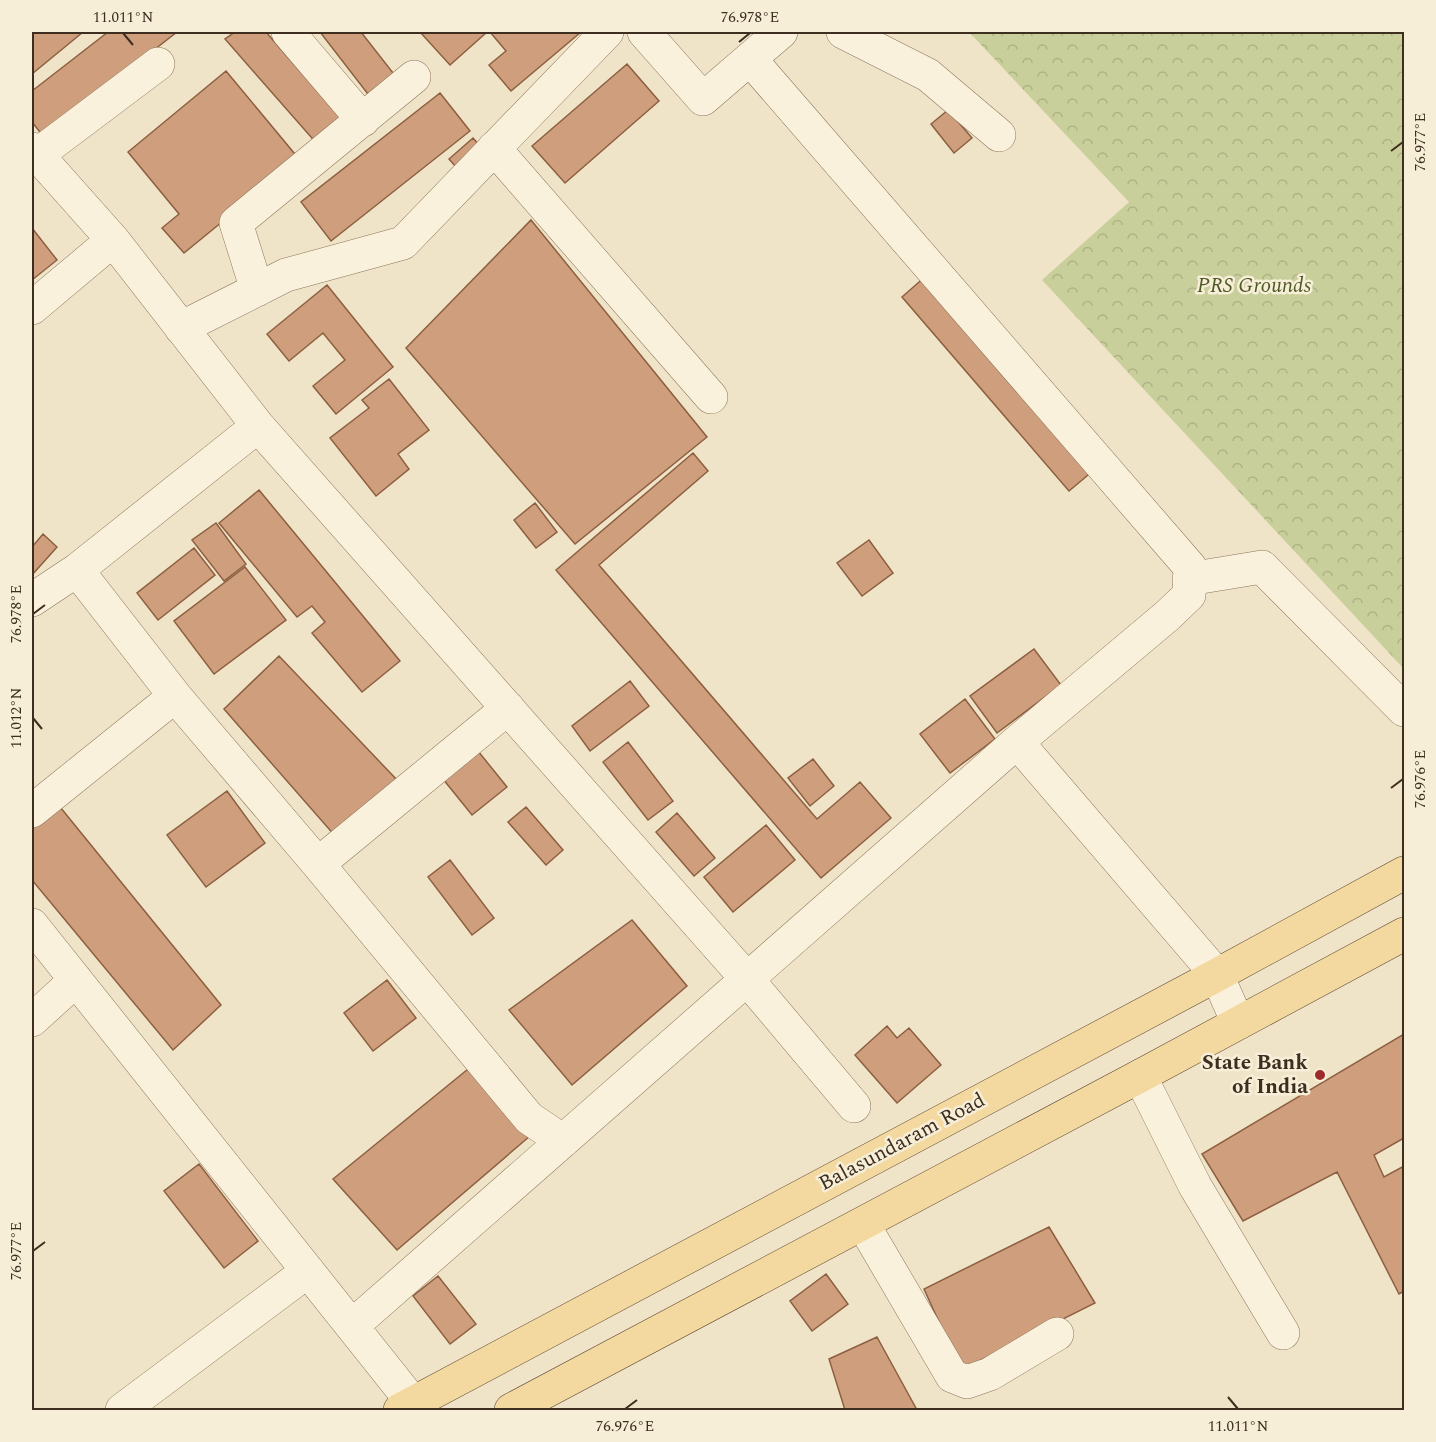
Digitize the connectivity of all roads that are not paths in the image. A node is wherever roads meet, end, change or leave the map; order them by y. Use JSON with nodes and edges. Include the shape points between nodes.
{"nodes":[{"id":1,"x":288,"y":32,"type":"edge"},
{"id":2,"x":607,"y":32,"type":"edge"},
{"id":3,"x":644,"y":32,"type":"edge"},
{"id":4,"x":781,"y":32,"type":"edge"},
{"id":5,"x":843,"y":32,"type":"edge"},
{"id":6,"x":750,"y":59,"type":"junction"},
{"id":7,"x":158,"y":64,"type":"dead end"},
{"id":8,"x":414,"y":77,"type":"dead end"},
{"id":9,"x":363,"y":120,"type":"junction"},
{"id":10,"x":999,"y":135,"type":"dead end"},
{"id":11,"x":494,"y":148,"type":"junction"},
{"id":12,"x":34,"y":152,"type":"edge"},
{"id":13,"x":113,"y":240,"type":"junction"},
{"id":14,"x":257,"y":290,"type":"junction"},
{"id":15,"x":32,"y":308,"type":"edge"},
{"id":16,"x":181,"y":327,"type":"junction"},
{"id":17,"x":711,"y":397,"type":"dead end"},
{"id":18,"x":258,"y":426,"type":"junction"},
{"id":19,"x":77,"y":570,"type":"junction"},
{"id":20,"x":1190,"y":579,"type":"junction"},
{"id":21,"x":32,"y":600,"type":"edge"},
{"id":22,"x":176,"y":696,"type":"junction"},
{"id":23,"x":508,"y":708,"type":"junction"},
{"id":24,"x":1404,"y":710,"type":"edge"},
{"id":25,"x":1017,"y":742,"type":"junction"},
{"id":26,"x":32,"y":811,"type":"edge"},
{"id":27,"x":318,"y":864,"type":"junction"},
{"id":28,"x":1404,"y":873,"type":"edge"},
{"id":29,"x":32,"y":925,"type":"edge"},
{"id":30,"x":1404,"y":934,"type":"edge"},
{"id":31,"x":1217,"y":975,"type":"junction"},
{"id":32,"x":747,"y":979,"type":"junction"},
{"id":33,"x":76,"y":980,"type":"junction"},
{"id":34,"x":32,"y":1020,"type":"edge"},
{"id":35,"x":1238,"y":1023,"type":"junction"},
{"id":36,"x":1140,"y":1076,"type":"junction"},
{"id":37,"x":854,"y":1106,"type":"dead end"},
{"id":38,"x":563,"y":1141,"type":"junction"},
{"id":39,"x":862,"y":1224,"type":"junction"},
{"id":40,"x":308,"y":1271,"type":"junction"},
{"id":41,"x":352,"y":1326,"type":"junction"},
{"id":42,"x":1283,"y":1333,"type":"dead end"},
{"id":43,"x":1057,"y":1334,"type":"dead end"},
{"id":44,"x":407,"y":1407,"type":"edge"},
{"id":45,"x":122,"y":1410,"type":"edge"},
{"id":46,"x":511,"y":1410,"type":"edge"}],
"edges":[{"from":1,"to":9,"type":"street"},
{"from":2,"to":11,"type":"street"},
{"from":3,"to":6,"type":"street","via":[[703,99]]},
{"from":4,"to":6,"type":"street"},
{"from":5,"to":10,"type":"street","via":[[928,75]]},
{"from":6,"to":20,"type":"street","via":[[1190,567]]},
{"from":7,"to":12,"type":"street"},
{"from":8,"to":9,"type":"street"},
{"from":9,"to":14,"type":"street","via":[[236,223]]},
{"from":11,"to":14,"type":"street","via":[[403,243],[286,275]]},
{"from":11,"to":17,"type":"street"},
{"from":12,"to":13,"type":"street"},
{"from":13,"to":15,"type":"street"},
{"from":13,"to":16,"type":"street"},
{"from":14,"to":16,"type":"street"},
{"from":16,"to":18,"type":"street"},
{"from":18,"to":19,"type":"street"},
{"from":18,"to":23,"type":"street"},
{"from":19,"to":21,"type":"street"},
{"from":19,"to":22,"type":"street"},
{"from":20,"to":24,"type":"street","via":[[1262,567]]},
{"from":20,"to":25,"type":"street","via":[[1189,595],[1167,616]]},
{"from":22,"to":26,"type":"street"},
{"from":22,"to":27,"type":"street"},
{"from":23,"to":27,"type":"street"},
{"from":23,"to":32,"type":"street"},
{"from":25,"to":31,"type":"street"},
{"from":25,"to":32,"type":"street"},
{"from":27,"to":38,"type":"street","via":[[529,1118]]},
{"from":28,"to":31,"type":"main road","name":"Balasundaram Road"},
{"from":29,"to":33,"type":"street"},
{"from":30,"to":35,"type":"main road"},
{"from":31,"to":35,"type":"street"},
{"from":31,"to":44,"type":"main road","name":"Balasundaram Road"},
{"from":32,"to":37,"type":"street"},
{"from":32,"to":38,"type":"street"},
{"from":33,"to":34,"type":"street"},
{"from":33,"to":40,"type":"street"},
{"from":35,"to":36,"type":"main road"},
{"from":36,"to":39,"type":"main road"},
{"from":36,"to":42,"type":"street","via":[[1195,1186]]},
{"from":38,"to":41,"type":"street"},
{"from":39,"to":43,"type":"street","via":[[952,1376],[967,1382],[990,1374]]},
{"from":39,"to":46,"type":"main road"},
{"from":40,"to":41,"type":"street"},
{"from":40,"to":45,"type":"street"},
{"from":41,"to":44,"type":"street"}]}
